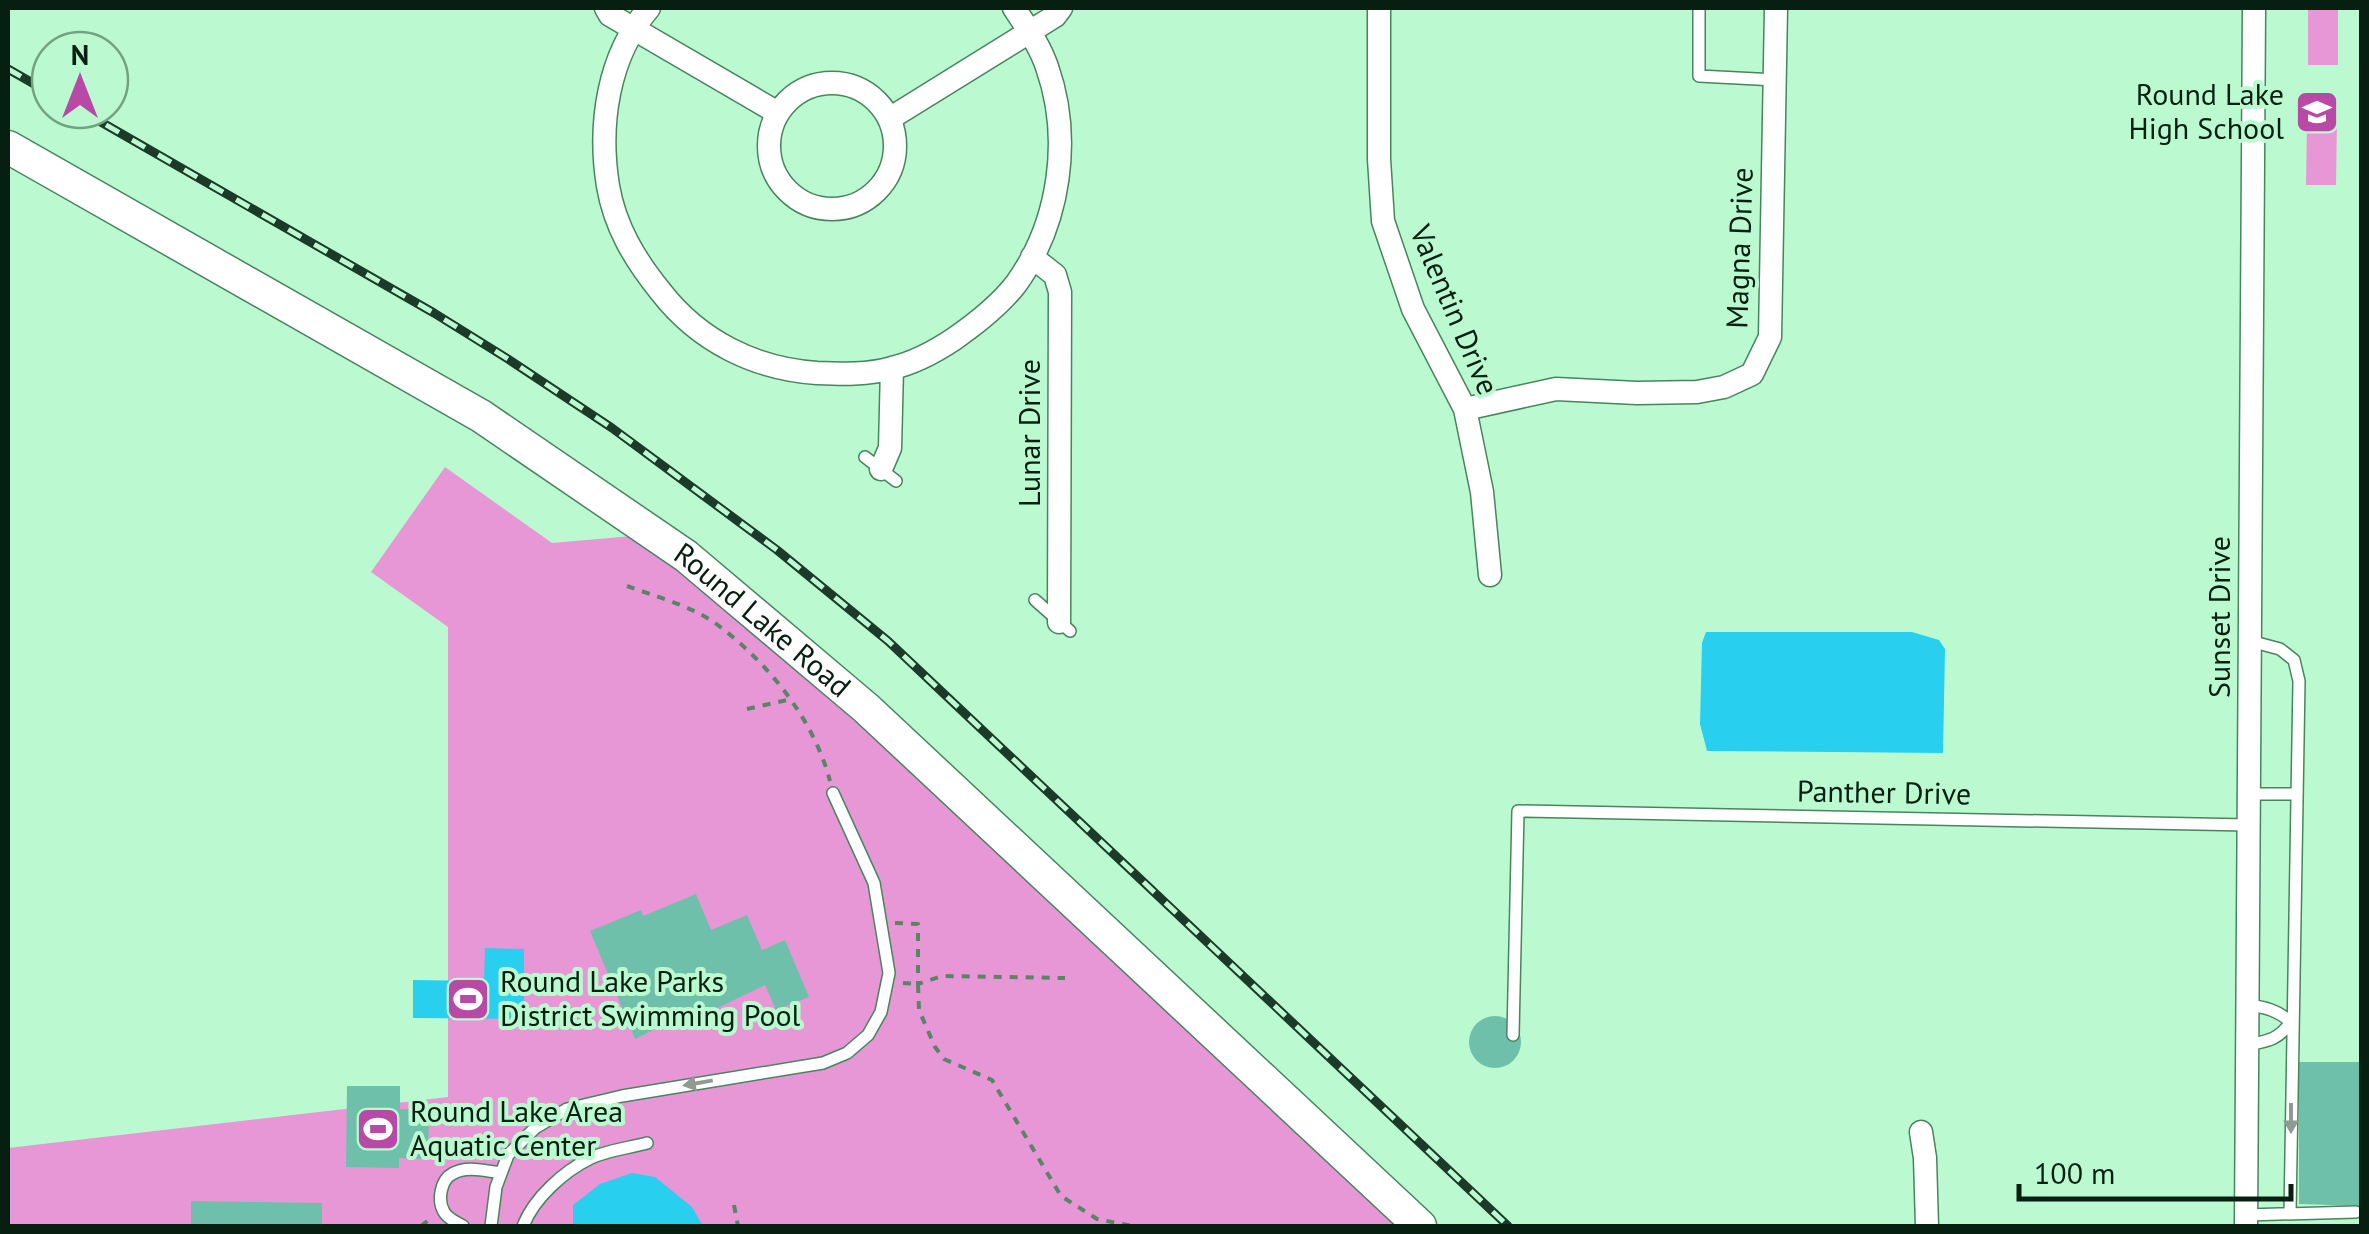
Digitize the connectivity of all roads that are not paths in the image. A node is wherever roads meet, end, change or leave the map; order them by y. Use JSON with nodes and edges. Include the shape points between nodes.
{"nodes":[{"id":1,"x":606,"y":8,"type":"edge"},
{"id":2,"x":649,"y":8,"type":"edge"},
{"id":3,"x":1014,"y":8,"type":"edge"},
{"id":4,"x":1060,"y":8,"type":"edge"},
{"id":5,"x":1379,"y":8,"type":"edge"},
{"id":6,"x":1699,"y":8,"type":"edge"},
{"id":7,"x":1776,"y":8,"type":"edge"},
{"id":8,"x":2254,"y":8,"type":"edge"},
{"id":9,"x":632,"y":28,"type":"junction"},
{"id":10,"x":1030,"y":31,"type":"junction"},
{"id":11,"x":1776,"y":80,"type":"junction"},
{"id":12,"x":778,"y":113,"type":"junction"},
{"id":13,"x":889,"y":119,"type":"junction"},
{"id":14,"x":8,"y":146,"type":"edge"},
{"id":15,"x":1032,"y":257,"type":"junction"},
{"id":16,"x":892,"y":368,"type":"junction"},
{"id":17,"x":1465,"y":409,"type":"junction"},
{"id":18,"x":880,"y":469,"type":"dead end"},
{"id":19,"x":1490,"y":575,"type":"dead end"},
{"id":20,"x":1034,"y":600,"type":"dead end"},
{"id":21,"x":1064,"y":626,"type":"joint"},
{"id":22,"x":2250,"y":641,"type":"junction"},
{"id":23,"x":833,"y":793,"type":"road end"},
{"id":24,"x":2248,"y":794,"type":"junction"},
{"id":25,"x":2297,"y":794,"type":"junction"},
{"id":26,"x":2248,"y":825,"type":"junction"},
{"id":27,"x":2247,"y":1005,"type":"junction"},
{"id":28,"x":2291,"y":1022,"type":"junction"},
{"id":29,"x":1513,"y":1035,"type":"dead end"},
{"id":30,"x":2247,"y":1045,"type":"junction"},
{"id":31,"x":1921,"y":1132,"type":"dead end"},
{"id":32,"x":647,"y":1143,"type":"dead end"},
{"id":33,"x":501,"y":1173,"type":"junction"},
{"id":34,"x":2356,"y":1212,"type":"dead end"},
{"id":35,"x":2290,"y":1214,"type":"junction"},
{"id":36,"x":2246,"y":1221,"type":"edge"},
{"id":37,"x":463,"y":1226,"type":"edge"},
{"id":38,"x":491,"y":1226,"type":"edge"},
{"id":39,"x":523,"y":1226,"type":"edge"},
{"id":40,"x":1420,"y":1226,"type":"edge"},
{"id":41,"x":1927,"y":1226,"type":"edge"}],
"edges":[{"from":1,"to":9,"type":"street"},
{"from":2,"to":9,"type":"street"},
{"from":3,"to":10,"type":"street"},
{"from":4,"to":10,"type":"street"},
{"from":5,"to":17,"type":"street","name":"Valentin Drive","via":[[1383,221],[1414,308]]},
{"from":6,"to":11,"type":"lane","via":[[1699,76]]},
{"from":7,"to":11,"type":"street","name":"Magna Drive"},
{"from":8,"to":22,"type":"street","name":"Sunset Drive"},
{"from":9,"to":12,"type":"street"},
{"from":9,"to":16,"type":"street","via":[[606,110],[604,159],[612,212],[635,260],[676,311],[714,342],[751,360],[792,371]]},
{"from":10,"to":13,"type":"street"},
{"from":10,"to":15,"type":"street","via":[[1048,67],[1060,126],[1058,186]]},
{"from":11,"to":17,"type":"street","name":"Magna Drive","via":[[1770,337],[1752,374],[1697,392],[1556,389]]},
{"from":12,"to":13,"type":"street","via":[[807,88],[844,84],[863,91]]},
{"from":12,"to":13,"type":"street","via":[[769,155],[776,176],[807,205],[829,210],[850,207],[885,182],[894,162]]},
{"from":14,"to":40,"type":"main road","name":"Round Lake Road","via":[[481,416],[686,556],[866,708]]},
{"from":15,"to":16,"type":"street","via":[[982,320],[937,350]]},
{"from":15,"to":21,"type":"street","name":"Lunar Drive","via":[[1054,275],[1060,292]]},
{"from":16,"to":18,"type":"street","via":[[890,448]]},
{"from":17,"to":19,"type":"street","name":"Valentin Drive"},
{"from":20,"to":21,"type":"lane"},
{"from":22,"to":24,"type":"street","name":"Sunset Drive"},
{"from":22,"to":25,"type":"lane","via":[[2294,660]]},
{"from":23,"to":33,"type":"lane","one_way":true,"via":[[874,883],[889,972],[881,1012],[868,1035],[823,1063],[567,1109],[534,1128]]},
{"from":24,"to":25,"type":"lane"},
{"from":24,"to":26,"type":"street","name":"Sunset Drive"},
{"from":25,"to":28,"type":"lane"},
{"from":26,"to":27,"type":"street","name":"Sunset Drive"},
{"from":26,"to":29,"type":"lane","name":"Panther Drive","via":[[1518,810]]},
{"from":27,"to":28,"type":"lane","via":[[2280,1012]]},
{"from":27,"to":30,"type":"street","name":"Sunset Drive"},
{"from":28,"to":30,"type":"lane","via":[[2269,1041]]},
{"from":28,"to":35,"type":"lane","one_way":true},
{"from":30,"to":36,"type":"street","name":"Sunset Drive"},
{"from":31,"to":41,"type":"street"},
{"from":32,"to":39,"type":"lane","via":[[592,1157],[553,1184]]},
{"from":33,"to":37,"type":"lane","via":[[468,1169],[442,1184],[444,1212]]},
{"from":33,"to":38,"type":"lane"},
{"from":34,"to":35,"type":"lane"},
{"from":35,"to":36,"type":"lane"}]}
